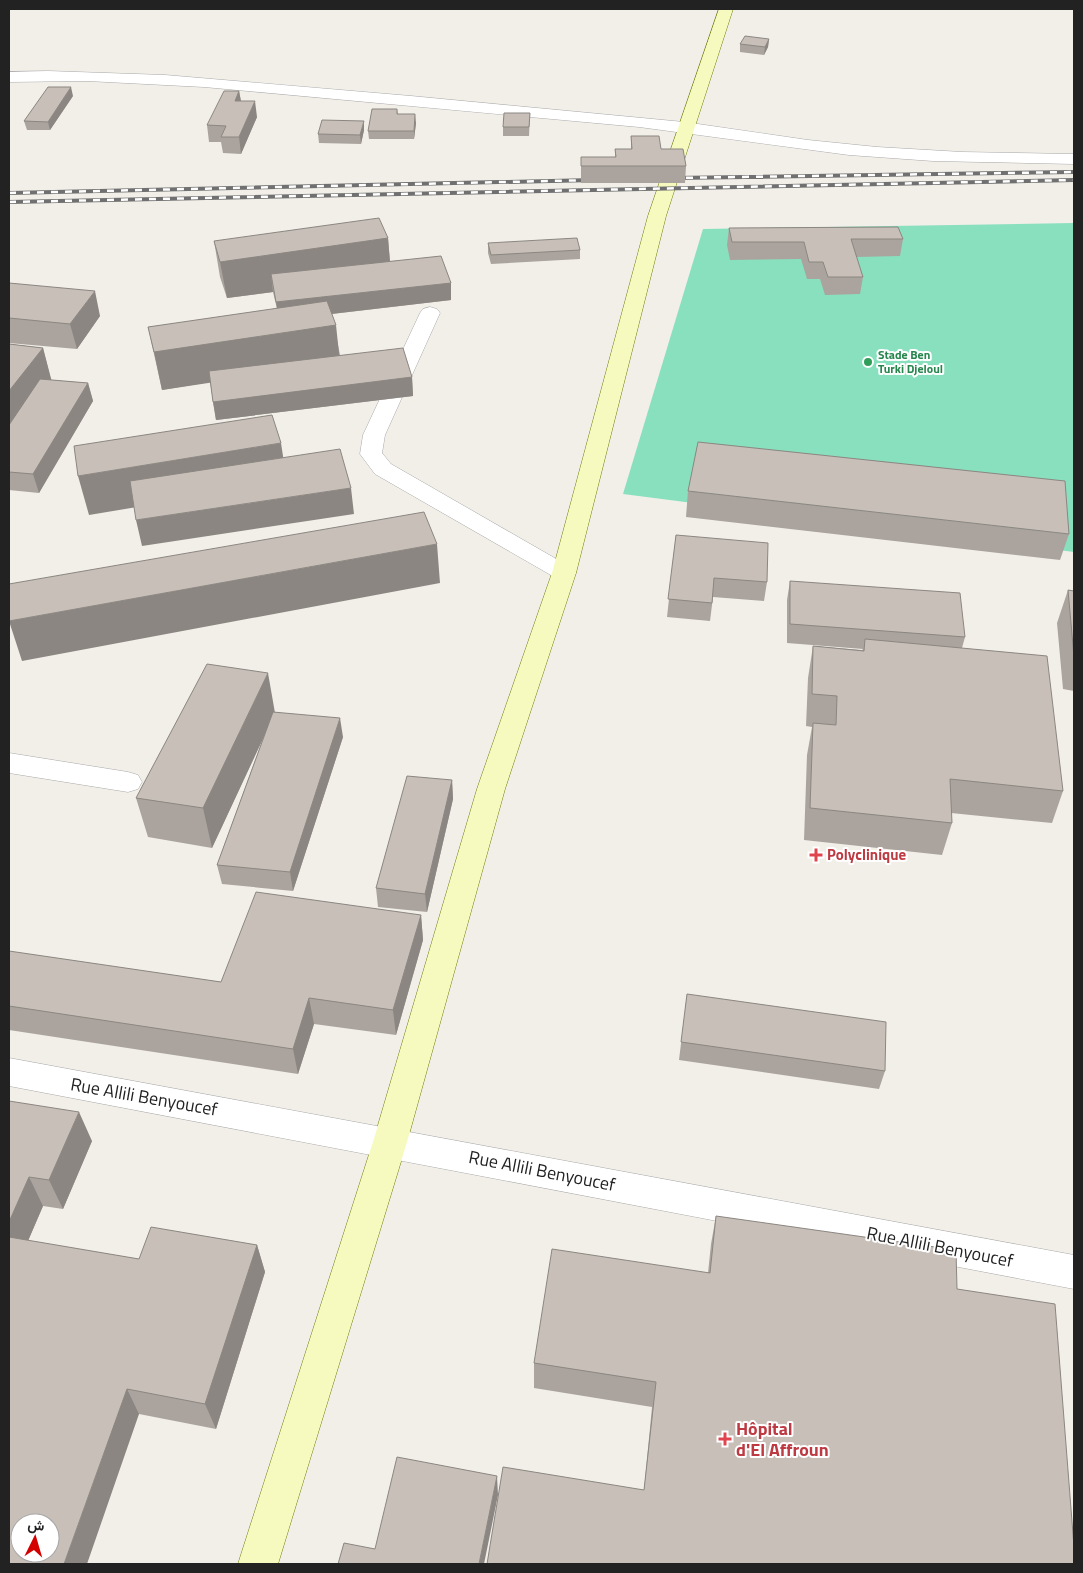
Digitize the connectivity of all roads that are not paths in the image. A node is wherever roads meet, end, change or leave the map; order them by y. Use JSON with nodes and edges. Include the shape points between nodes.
{"nodes":[{"id":1,"x":726,"y":9,"type":"edge"},
{"id":2,"x":9,"y":77,"type":"edge"},
{"id":3,"x":688,"y":128,"type":"junction"},
{"id":4,"x":1074,"y":159,"type":"edge"},
{"id":5,"x":430,"y":313,"type":"dead end"},
{"id":6,"x":564,"y":573,"type":"junction"},
{"id":7,"x":9,"y":763,"type":"edge"},
{"id":8,"x":128,"y":782,"type":"dead end"},
{"id":9,"x":9,"y":1072,"type":"edge"},
{"id":10,"x":390,"y":1142,"type":"junction"},
{"id":11,"x":1074,"y":1272,"type":"edge"},
{"id":12,"x":258,"y":1564,"type":"edge"}],
"edges":[{"from":1,"to":3,"type":"main road"},
{"from":2,"to":3,"type":"street","via":[[181,80]]},
{"from":3,"to":4,"type":"street","via":[[903,155]]},
{"from":3,"to":6,"type":"main road","via":[[657,216]]},
{"from":5,"to":6,"type":"street","via":[[374,435],[371,454],[383,469]]},
{"from":6,"to":10,"type":"main road","via":[[491,789]]},
{"from":7,"to":8,"type":"street"},
{"from":9,"to":10,"type":"street","name":"Rue Allili Benyoucef"},
{"from":10,"to":11,"type":"street","name":"Rue Allili Benyoucef"},
{"from":10,"to":12,"type":"main road"}]}
